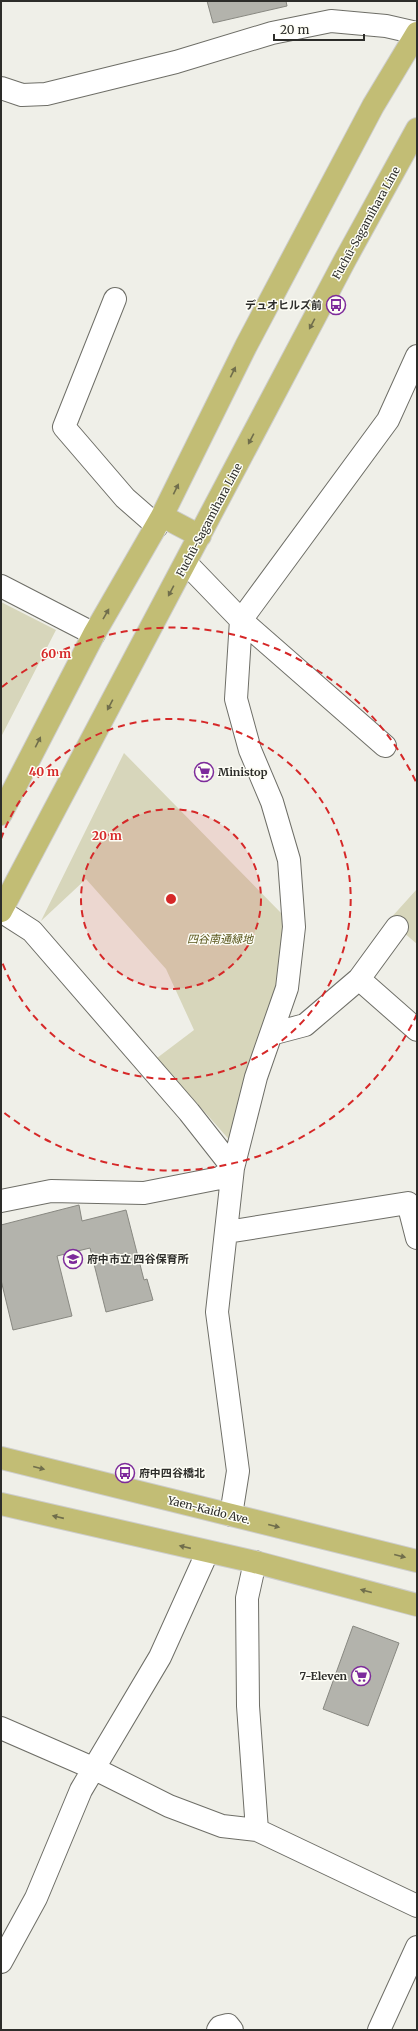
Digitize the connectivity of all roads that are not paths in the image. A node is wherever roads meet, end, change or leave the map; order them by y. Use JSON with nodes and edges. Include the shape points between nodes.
{"nodes":[{"id":1,"x":417,"y":33,"type":"edge"},
{"id":2,"x":1,"y":88,"type":"edge"},
{"id":3,"x":417,"y":129,"type":"edge"},
{"id":4,"x":115,"y":299,"type":"dead end"},
{"id":5,"x":417,"y":356,"type":"edge"},
{"id":6,"x":160,"y":521,"type":"junction"},
{"id":7,"x":200,"y":536,"type":"junction"},
{"id":8,"x":186,"y":563,"type":"junction"},
{"id":9,"x":1,"y":586,"type":"edge"},
{"id":10,"x":241,"y":620,"type":"junction"},
{"id":11,"x":94,"y":634,"type":"junction"},
{"id":12,"x":385,"y":746,"type":"dead end"},
{"id":13,"x":1,"y":814,"type":"edge"},
{"id":14,"x":1,"y":911,"type":"edge"},
{"id":15,"x":397,"y":927,"type":"dead end"},
{"id":16,"x":358,"y":979,"type":"junction"},
{"id":17,"x":417,"y":1030,"type":"edge"},
{"id":18,"x":271,"y":1034,"type":"junction"},
{"id":19,"x":233,"y":1168,"type":"junction"},
{"id":20,"x":1,"y":1201,"type":"edge"},
{"id":21,"x":227,"y":1232,"type":"junction"},
{"id":22,"x":417,"y":1238,"type":"edge"},
{"id":23,"x":1,"y":1458,"type":"edge"},
{"id":24,"x":1,"y":1504,"type":"edge"},
{"id":25,"x":231,"y":1515,"type":"junction"},
{"id":26,"x":208,"y":1553,"type":"junction"},
{"id":27,"x":417,"y":1560,"type":"edge"},
{"id":28,"x":255,"y":1562,"type":"junction"},
{"id":29,"x":417,"y":1604,"type":"edge"},
{"id":30,"x":1,"y":1728,"type":"edge"},
{"id":31,"x":95,"y":1769,"type":"junction"},
{"id":32,"x":256,"y":1830,"type":"junction"},
{"id":33,"x":417,"y":1906,"type":"edge"},
{"id":34,"x":417,"y":1947,"type":"edge"},
{"id":35,"x":1,"y":1962,"type":"edge"},
{"id":36,"x":218,"y":2030,"type":"edge"},
{"id":37,"x":232,"y":2030,"type":"edge"},
{"id":38,"x":379,"y":2030,"type":"edge"}],
"edges":[{"from":1,"to":2,"type":"street","via":[[386,26],[331,21],[272,34],[176,62],[46,94],[22,94]]},
{"from":6,"to":1,"type":"main road","one_way":true,"via":[[250,339],[373,106]]},
{"from":3,"to":7,"type":"main road","name":"Fuchū-Sagamihara Line","one_way":true},
{"from":4,"to":6,"type":"street","via":[[64,427],[125,498]]},
{"from":5,"to":10,"type":"street","via":[[388,420]]},
{"from":6,"to":7,"type":"main road"},
{"from":11,"to":6,"type":"main road","one_way":true},
{"from":7,"to":8,"type":"main road","name":"Fuchū-Sagamihara Line"},
{"from":8,"to":10,"type":"street"},
{"from":8,"to":14,"type":"main road","name":"Fuchū-Sagamihara Line","one_way":true},
{"from":9,"to":11,"type":"street"},
{"from":10,"to":12,"type":"street"},
{"from":10,"to":18,"type":"street","via":[[236,699],[250,750],[272,802],[289,860],[293,919],[286,988]]},
{"from":13,"to":11,"type":"main road","one_way":true},
{"from":14,"to":19,"type":"street","via":[[32,931],[189,1112]]},
{"from":15,"to":16,"type":"street"},
{"from":16,"to":17,"type":"street"},
{"from":16,"to":18,"type":"street","via":[[305,1025]]},
{"from":18,"to":19,"type":"street","via":[[256,1077]]},
{"from":19,"to":20,"type":"street","via":[[220,1178],[144,1193],[51,1191]]},
{"from":19,"to":21,"type":"street"},
{"from":21,"to":22,"type":"street","via":[[408,1203]]},
{"from":21,"to":25,"type":"street","via":[[217,1312],[238,1471]]},
{"from":23,"to":25,"type":"main road","name":"Yaen-Kaido Ave.","one_way":true},
{"from":26,"to":24,"type":"main road","one_way":true},
{"from":25,"to":27,"type":"main road","name":"Yaen-Kaido Ave.","one_way":true},
{"from":26,"to":28,"type":"main road"},
{"from":26,"to":31,"type":"street","via":[[160,1657]]},
{"from":29,"to":28,"type":"main road","one_way":true},
{"from":28,"to":32,"type":"street","via":[[247,1598],[248,1706]]},
{"from":30,"to":31,"type":"street"},
{"from":31,"to":32,"type":"street","via":[[169,1806],[222,1826]]},
{"from":31,"to":35,"type":"street","via":[[81,1790],[36,1898]]},
{"from":32,"to":33,"type":"street"},
{"from":34,"to":38,"type":"street"},
{"from":36,"to":37,"type":"street","via":[[228,2025]]}]}
